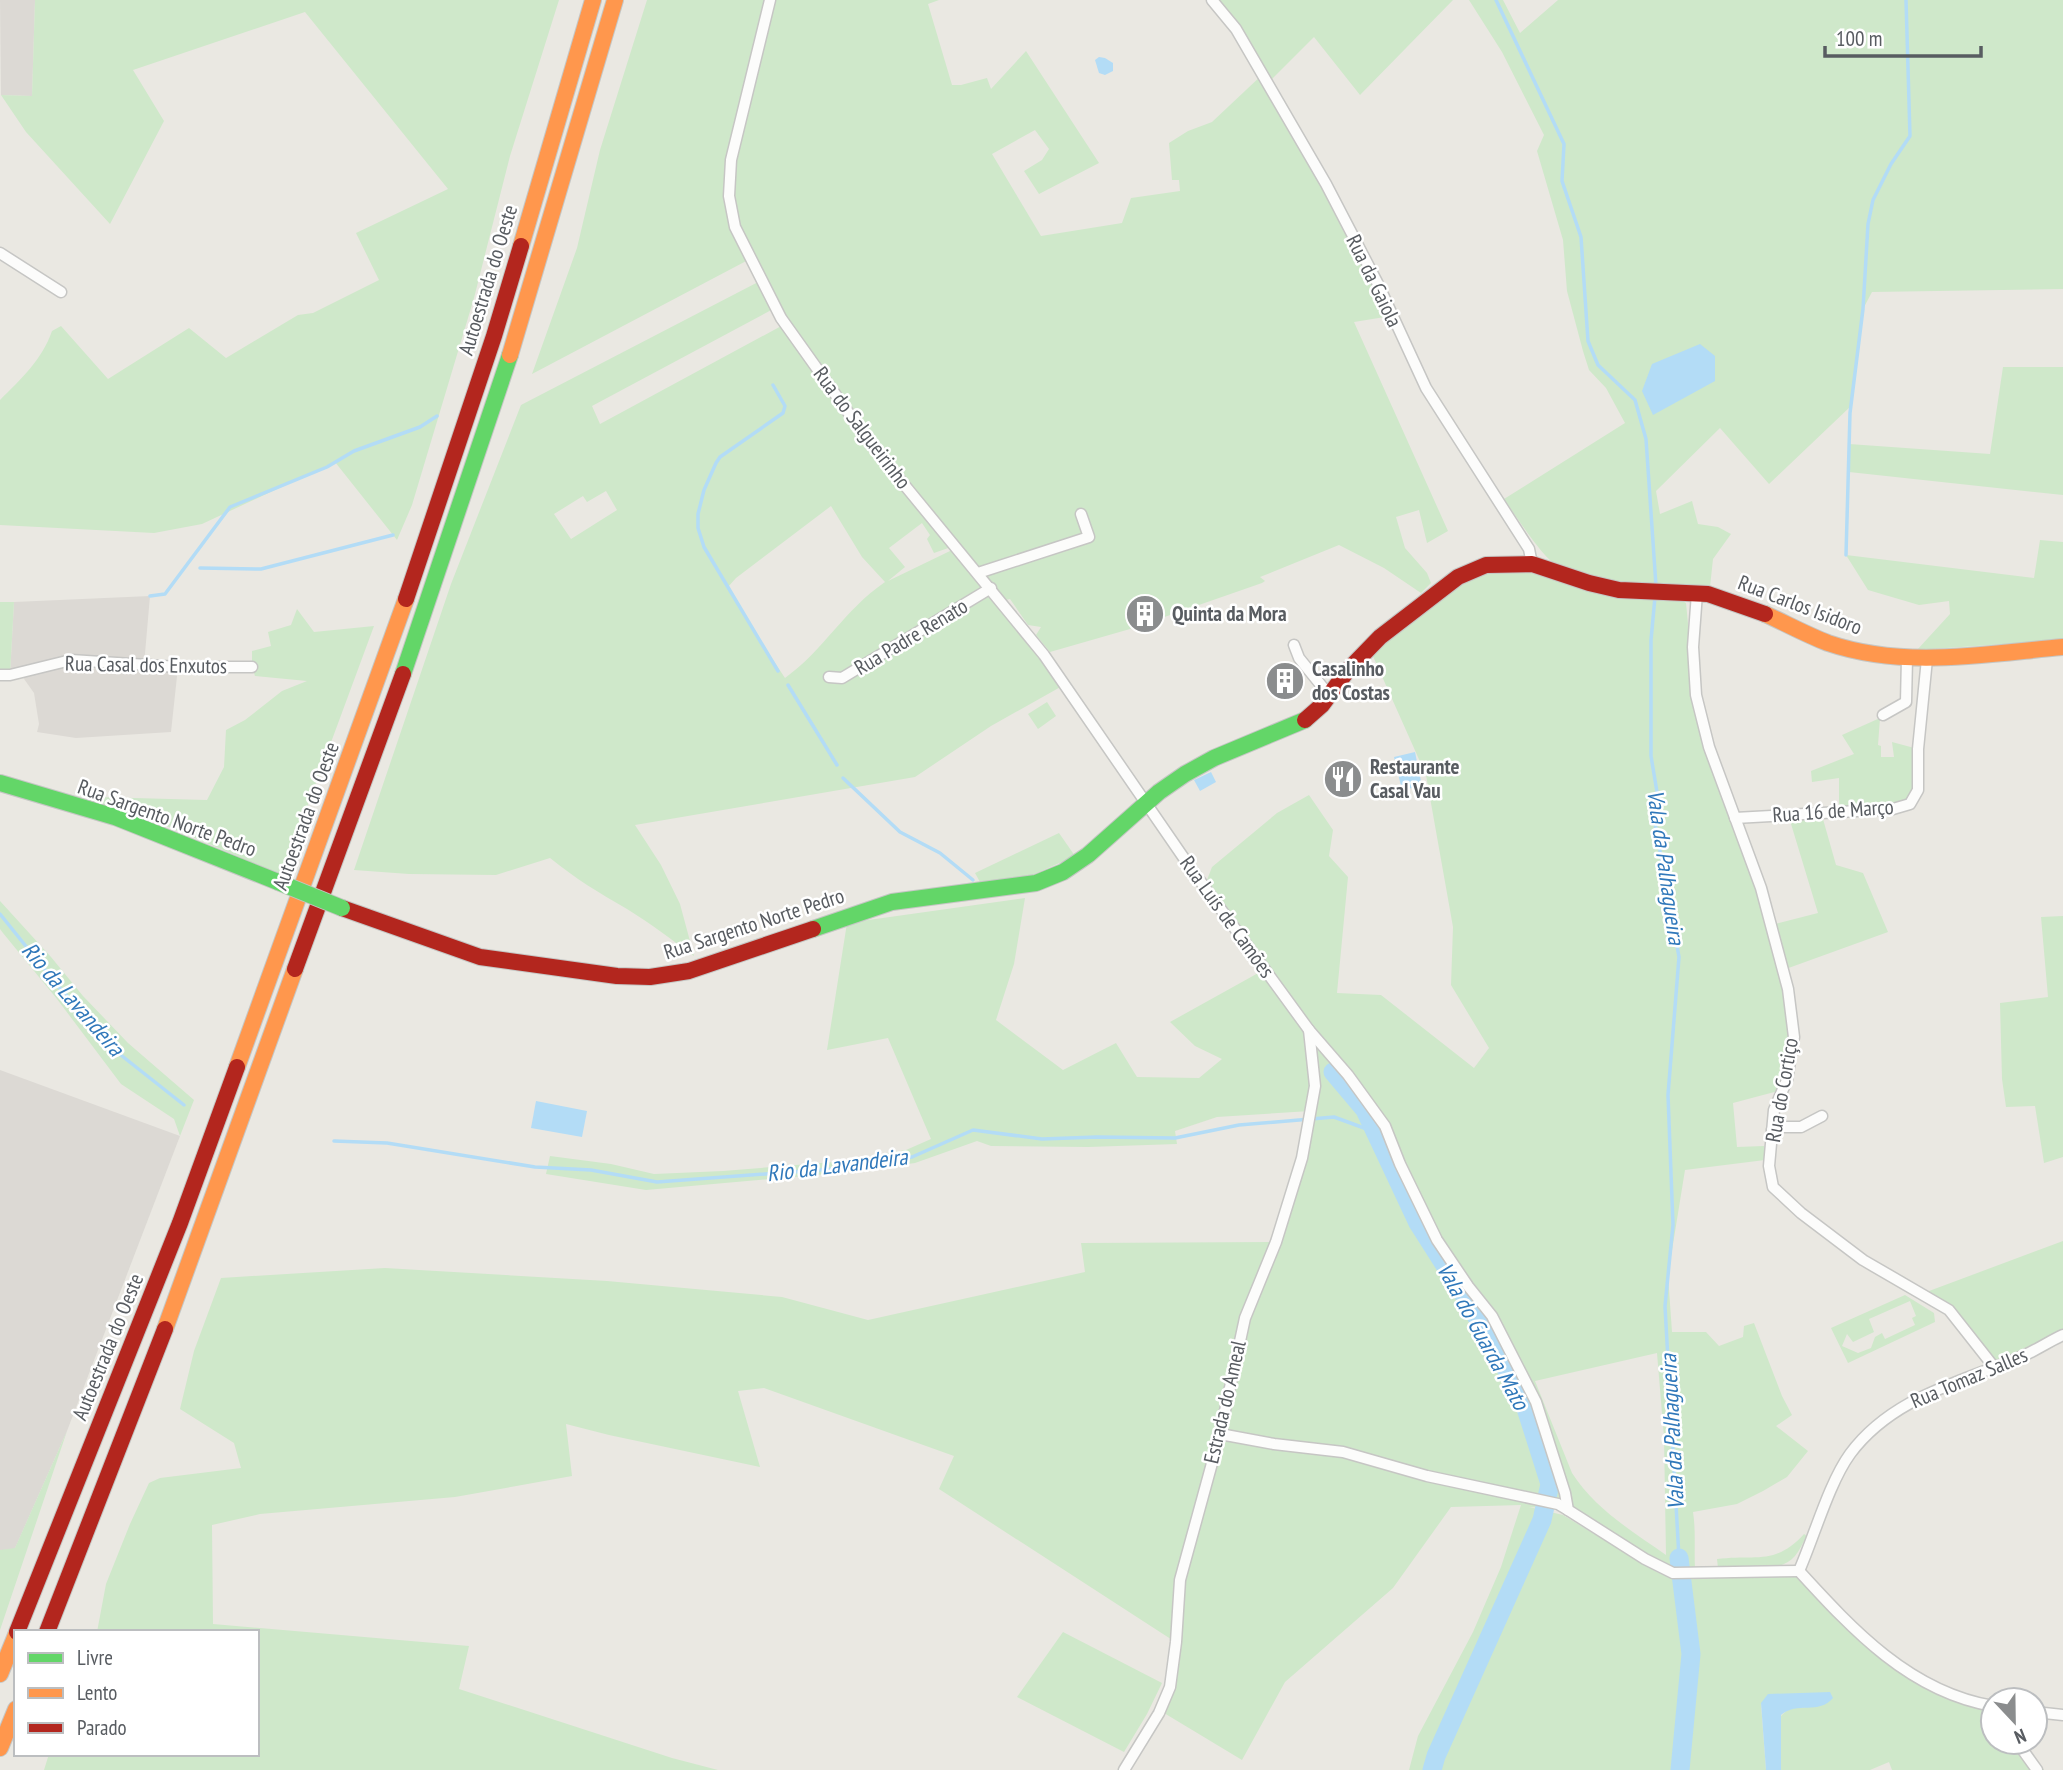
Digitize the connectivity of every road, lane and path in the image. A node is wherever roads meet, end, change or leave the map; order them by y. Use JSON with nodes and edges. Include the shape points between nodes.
{"nodes":[{"id":1,"x":593,"y":0,"type":"edge"},
{"id":2,"x":615,"y":0,"type":"edge"},
{"id":3,"x":771,"y":0,"type":"edge"},
{"id":4,"x":1216,"y":1,"type":"edge"},
{"id":5,"x":0,"y":253,"type":"edge"},
{"id":6,"x":61,"y":292,"type":"dead end"},
{"id":7,"x":1081,"y":514,"type":"dead end"},
{"id":8,"x":1532,"y":564,"type":"junction"},
{"id":9,"x":978,"y":573,"type":"junction"},
{"id":10,"x":991,"y":588,"type":"junction"},
{"id":11,"x":1697,"y":593,"type":"junction"},
{"id":12,"x":1294,"y":645,"type":"dead end"},
{"id":13,"x":2063,"y":647,"type":"edge"},
{"id":14,"x":1908,"y":658,"type":"junction"},
{"id":15,"x":1927,"y":659,"type":"junction"},
{"id":16,"x":252,"y":667,"type":"dead end"},
{"id":17,"x":0,"y":675,"type":"edge"},
{"id":18,"x":829,"y":677,"type":"dead end"},
{"id":19,"x":1329,"y":695,"type":"junction"},
{"id":20,"x":1883,"y":715,"type":"dead end"},
{"id":21,"x":0,"y":783,"type":"edge"},
{"id":22,"x":1147,"y":804,"type":"junction"},
{"id":23,"x":1735,"y":818,"type":"junction"},
{"id":24,"x":1309,"y":1030,"type":"junction"},
{"id":25,"x":1822,"y":1116,"type":"dead end"},
{"id":26,"x":1772,"y":1130,"type":"junction"},
{"id":27,"x":2063,"y":1335,"type":"edge"},
{"id":28,"x":1994,"y":1367,"type":"junction"},
{"id":29,"x":1220,"y":1434,"type":"junction"},
{"id":30,"x":1563,"y":1507,"type":"junction"},
{"id":31,"x":1799,"y":1571,"type":"junction"},
{"id":32,"x":17,"y":1630,"type":"edge"},
{"id":33,"x":48,"y":1630,"type":"edge"},
{"id":34,"x":14,"y":1638,"type":"edge"},
{"id":35,"x":0,"y":1674,"type":"edge"},
{"id":36,"x":1979,"y":1703,"type":"edge"},
{"id":37,"x":14,"y":1714,"type":"edge"},
{"id":38,"x":0,"y":1748,"type":"edge"},
{"id":39,"x":1124,"y":1770,"type":"edge"}],
"edges":[{"from":1,"to":32,"type":"main road","name":"Autoestrada do Oeste","via":[[494,336],[390,645],[184,1212]]},
{"from":2,"to":33,"type":"main road","name":"Autoestrada do Oeste","via":[[511,352],[406,664],[157,1352]]},
{"from":3,"to":9,"type":"street","name":"Rua do Salgueirinho","via":[[731,160],[729,196],[735,227],[781,318],[870,443]]},
{"from":4,"to":8,"type":"street","name":"Rua da Gaiola","via":[[1283,107],[1378,284],[1426,388],[1529,549]]},
{"from":5,"to":6,"type":"street"},
{"from":7,"to":9,"type":"street","via":[[1089,537]]},
{"from":8,"to":11,"type":"main road","name":"Rua Carlos Isidoro","via":[[1606,588]]},
{"from":8,"to":19,"type":"main road","name":"Rua Carlos Isidoro","via":[[1486,565],[1458,577],[1380,637]]},
{"from":9,"to":10,"type":"street","name":"Rua do Salgueirinho"},
{"from":10,"to":18,"type":"street","name":"Rua Padre Renato","via":[[842,678]]},
{"from":10,"to":22,"type":"street","name":"Rua do Salgueirinho","via":[[1044,655]]},
{"from":11,"to":14,"type":"main road","name":"Rua Carlos Isidoro","via":[[1736,601],[1829,643]]},
{"from":11,"to":23,"type":"street","name":"Rua do Cortiço","via":[[1692,648],[1696,695]]},
{"from":12,"to":19,"type":"street"},
{"from":13,"to":15,"type":"main road","name":"Rua Carlos Isidoro"},
{"from":14,"to":15,"type":"main road","name":"Rua Carlos Isidoro"},
{"from":14,"to":20,"type":"street","via":[[1906,702]]},
{"from":15,"to":23,"type":"street","name":"Rua 16 de Março","via":[[1917,790],[1910,804],[1892,809]]},
{"from":16,"to":17,"type":"street","name":"Rua Casal dos Enxutos","via":[[71,660]]},
{"from":19,"to":22,"type":"main road","name":"Rua Carlos Isidoro","via":[[1303,721],[1199,765]]},
{"from":21,"to":22,"type":"main road","name":"Rua Sargento Norte Pedro","bridge":true,"via":[[115,817],[444,946],[480,957],[617,976],[665,976],[702,967],[892,902],[1036,883],[1088,855]]},
{"from":22,"to":24,"type":"street","name":"Rua Luís de Camões"},
{"from":23,"to":26,"type":"street","name":"Rua do Cortiço","via":[[1761,888],[1786,979],[1794,1037]]},
{"from":24,"to":29,"type":"street","name":"Estrada do Ameal","via":[[1315,1086],[1302,1158],[1276,1242],[1245,1318]]},
{"from":24,"to":30,"type":"street","name":"Rua Luís de Camões","via":[[1385,1126],[1437,1240],[1492,1316],[1536,1402],[1565,1493]]},
{"from":25,"to":26,"type":"street","via":[[1801,1127]]},
{"from":26,"to":28,"type":"street","name":"Rua do Cortiço","via":[[1769,1166],[1773,1188],[1863,1260],[1949,1310]]},
{"from":27,"to":28,"type":"street","name":"Rua Tomaz Salles"},
{"from":28,"to":31,"type":"street","name":"Rua Tomaz Salles","via":[[1906,1404],[1867,1435],[1849,1455]]},
{"from":29,"to":30,"type":"street","via":[[1343,1452],[1436,1479]]},
{"from":29,"to":39,"type":"street","name":"Estrada do Ameal","via":[[1180,1580],[1170,1687]]},
{"from":30,"to":31,"type":"street","via":[[1673,1573]]},
{"from":31,"to":36,"type":"street","via":[[1897,1667],[1957,1698]]},
{"from":34,"to":35,"type":"main road","name":"Autoestrada do Oeste"},
{"from":37,"to":38,"type":"main road"}]}
